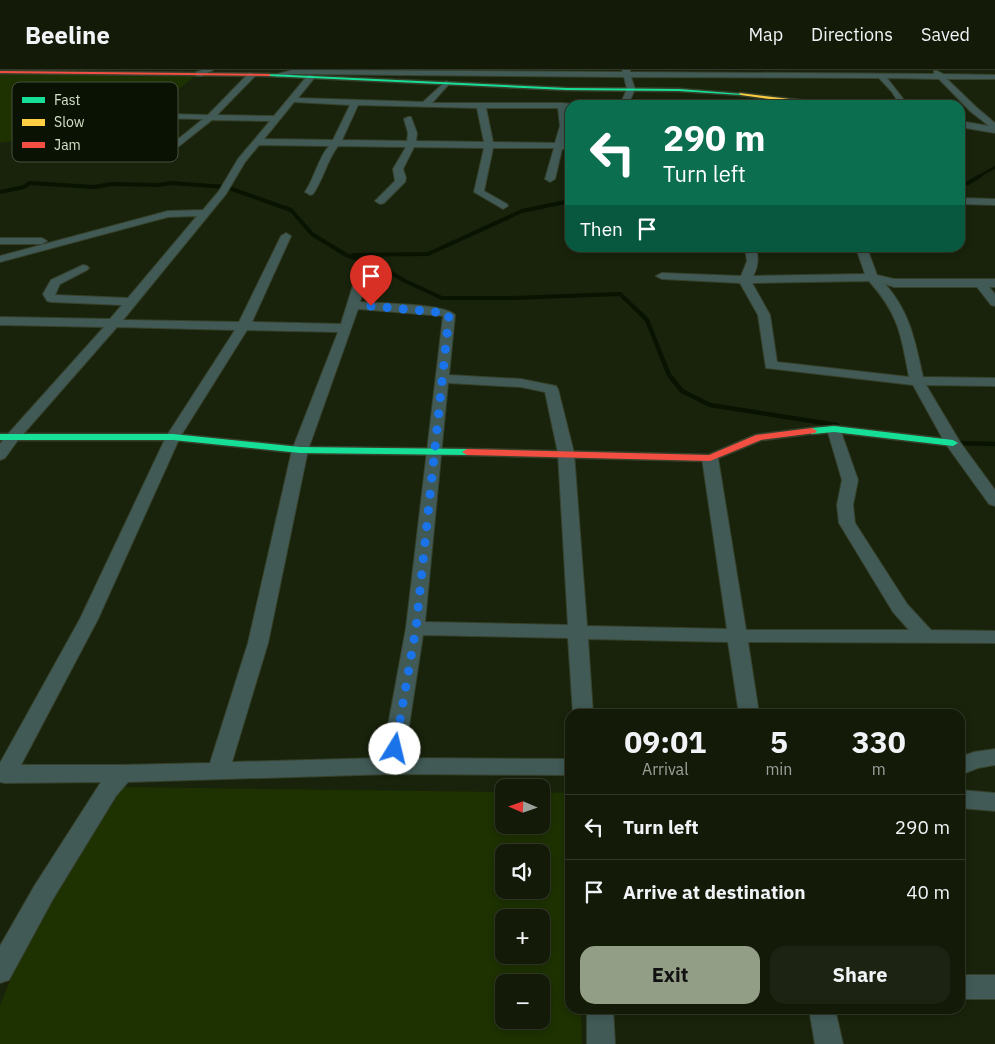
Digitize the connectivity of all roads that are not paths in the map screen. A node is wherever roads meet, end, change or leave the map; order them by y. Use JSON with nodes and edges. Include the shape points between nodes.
{"nodes":[{"id":1,"x":933,"y":70,"type":"edge"},
{"id":2,"x":0,"y":72,"type":"edge"},
{"id":3,"x":204,"y":72,"type":"edge"},
{"id":4,"x":626,"y":72,"type":"edge"},
{"id":5,"x":366,"y":74,"type":"edge"},
{"id":6,"x":252,"y":75,"type":"junction"},
{"id":7,"x":277,"y":75,"type":"junction"},
{"id":8,"x":493,"y":76,"type":"edge"},
{"id":9,"x":881,"y":76,"type":"junction"},
{"id":10,"x":940,"y":76,"type":"junction"},
{"id":11,"x":310,"y":77,"type":"junction"},
{"id":12,"x":995,"y":77,"type":"edge"},
{"id":13,"x":446,"y":82,"type":"junction"},
{"id":14,"x":631,"y":89,"type":"junction"},
{"id":15,"x":758,"y":89,"type":"edge"},
{"id":16,"x":678,"y":90,"type":"junction"},
{"id":17,"x":292,"y":100,"type":"junction"},
{"id":18,"x":626,"y":100,"type":"edge"},
{"id":19,"x":687,"y":100,"type":"edge"},
{"id":20,"x":712,"y":100,"type":"edge"},
{"id":21,"x":803,"y":100,"type":"edge"},
{"id":22,"x":901,"y":100,"type":"edge"},
{"id":23,"x":964,"y":100,"type":"edge"},
{"id":24,"x":356,"y":101,"type":"junction"},
{"id":25,"x":965,"y":101,"type":"edge"},
{"id":26,"x":426,"y":104,"type":"junction"},
{"id":27,"x":481,"y":106,"type":"junction"},
{"id":28,"x":565,"y":106,"type":"edge"},
{"id":29,"x":565,"y":116,"type":"edge"},
{"id":30,"x":178,"y":117,"type":"edge"},
{"id":31,"x":209,"y":117,"type":"junction"},
{"id":32,"x":274,"y":119,"type":"junction"},
{"id":33,"x":408,"y":119,"type":"dead end"},
{"id":34,"x":965,"y":125,"type":"edge"},
{"id":35,"x":995,"y":128,"type":"edge"},
{"id":36,"x":257,"y":142,"type":"junction"},
{"id":37,"x":178,"y":143,"type":"edge"},
{"id":38,"x":336,"y":143,"type":"junction"},
{"id":39,"x":412,"y":143,"type":"junction"},
{"id":40,"x":489,"y":145,"type":"junction"},
{"id":41,"x":565,"y":146,"type":"edge"},
{"id":42,"x":550,"y":179,"type":"dead end"},
{"id":43,"x":310,"y":192,"type":"dead end"},
{"id":44,"x":380,"y":201,"type":"dead end"},
{"id":45,"x":965,"y":201,"type":"edge"},
{"id":46,"x":995,"y":202,"type":"edge"},
{"id":47,"x":503,"y":206,"type":"dead end"},
{"id":48,"x":205,"y":213,"type":"junction"},
{"id":49,"x":286,"y":236,"type":"dead end"},
{"id":50,"x":66,"y":240,"type":"junction"},
{"id":51,"x":0,"y":241,"type":"edge"},
{"id":52,"x":752,"y":252,"type":"edge"},
{"id":53,"x":863,"y":252,"type":"edge"},
{"id":54,"x":0,"y":259,"type":"edge"},
{"id":55,"x":83,"y":268,"type":"dead end"},
{"id":56,"x":363,"y":272,"type":"dead end"},
{"id":57,"x":662,"y":276,"type":"dead end"},
{"id":58,"x":872,"y":277,"type":"junction"},
{"id":59,"x":744,"y":280,"type":"junction"},
{"id":60,"x":980,"y":283,"type":"junction"},
{"id":61,"x":995,"y":284,"type":"edge"},
{"id":62,"x":132,"y":302,"type":"junction"},
{"id":63,"x":995,"y":302,"type":"edge"},
{"id":64,"x":353,"y":305,"type":"junction"},
{"id":65,"x":0,"y":321,"type":"edge"},
{"id":66,"x":114,"y":323,"type":"junction"},
{"id":67,"x":244,"y":325,"type":"junction"},
{"id":68,"x":346,"y":328,"type":"junction"},
{"id":69,"x":443,"y":379,"type":"junction"},
{"id":70,"x":917,"y":381,"type":"junction"},
{"id":71,"x":995,"y":382,"type":"edge"},
{"id":72,"x":834,"y":429,"type":"junction"},
{"id":73,"x":6,"y":437,"type":"edge"},
{"id":74,"x":173,"y":437,"type":"junction"},
{"id":75,"x":953,"y":443,"type":"junction"},
{"id":76,"x":300,"y":450,"type":"junction"},
{"id":77,"x":436,"y":450,"type":"junction"},
{"id":78,"x":566,"y":453,"type":"junction"},
{"id":79,"x":0,"y":455,"type":"edge"},
{"id":80,"x":710,"y":458,"type":"junction"},
{"id":81,"x":995,"y":501,"type":"edge"},
{"id":82,"x":416,"y":628,"type":"junction"},
{"id":83,"x":576,"y":633,"type":"junction"},
{"id":84,"x":737,"y":636,"type":"junction"},
{"id":85,"x":925,"y":636,"type":"junction"},
{"id":86,"x":995,"y":637,"type":"edge"},
{"id":87,"x":582,"y":709,"type":"edge"},
{"id":88,"x":749,"y":709,"type":"edge"},
{"id":89,"x":995,"y":758,"type":"edge"},
{"id":90,"x":965,"y":764,"type":"edge"},
{"id":91,"x":392,"y":766,"type":"junction"},
{"id":92,"x":565,"y":767,"type":"edge"},
{"id":93,"x":218,"y":770,"type":"junction"},
{"id":94,"x":3,"y":774,"type":"edge"},
{"id":95,"x":122,"y":774,"type":"junction"},
{"id":96,"x":965,"y":799,"type":"edge"},
{"id":97,"x":995,"y":802,"type":"edge"},
{"id":98,"x":0,"y":971,"type":"edge"},
{"id":99,"x":965,"y":987,"type":"edge"},
{"id":100,"x":995,"y":987,"type":"edge"},
{"id":101,"x":600,"y":1014,"type":"edge"},
{"id":102,"x":823,"y":1014,"type":"edge"},
{"id":103,"x":601,"y":1044,"type":"edge"},
{"id":104,"x":829,"y":1044,"type":"edge"}],
"edges":[{"from":1,"to":10,"type":"street"},
{"from":2,"to":3,"type":"street"},
{"from":3,"to":6,"type":"street"},
{"from":4,"to":8,"type":"street"},
{"from":4,"to":14,"type":"street"},
{"from":4,"to":15,"type":"street"},
{"from":5,"to":7,"type":"street","via":[[294,72]]},
{"from":5,"to":8,"type":"street"},
{"from":5,"to":11,"type":"street"},
{"from":5,"to":13,"type":"street"},
{"from":6,"to":7,"type":"street"},
{"from":6,"to":31,"type":"street"},
{"from":7,"to":11,"type":"street"},
{"from":8,"to":13,"type":"street"},
{"from":8,"to":14,"type":"street","via":[[567,89]]},
{"from":9,"to":10,"type":"street"},
{"from":9,"to":15,"type":"street"},
{"from":9,"to":22,"type":"street"},
{"from":10,"to":12,"type":"street"},
{"from":10,"to":23,"type":"street"},
{"from":11,"to":17,"type":"street"},
{"from":13,"to":26,"type":"street"},
{"from":14,"to":16,"type":"street"},
{"from":14,"to":18,"type":"street"},
{"from":15,"to":16,"type":"street"},
{"from":15,"to":20,"type":"street"},
{"from":15,"to":21,"type":"street"},
{"from":16,"to":19,"type":"street"},
{"from":17,"to":24,"type":"street"},
{"from":17,"to":32,"type":"street"},
{"from":24,"to":26,"type":"street"},
{"from":24,"to":38,"type":"street"},
{"from":25,"to":35,"type":"street"},
{"from":26,"to":27,"type":"street"},
{"from":27,"to":28,"type":"street"},
{"from":27,"to":40,"type":"street"},
{"from":29,"to":41,"type":"street"},
{"from":30,"to":31,"type":"street"},
{"from":31,"to":32,"type":"street"},
{"from":31,"to":37,"type":"street"},
{"from":32,"to":36,"type":"street"},
{"from":33,"to":39,"type":"street","via":[[414,128]]},
{"from":34,"to":35,"type":"street"},
{"from":36,"to":38,"type":"street"},
{"from":36,"to":48,"type":"street"},
{"from":38,"to":39,"type":"street"},
{"from":38,"to":43,"type":"street"},
{"from":39,"to":40,"type":"street"},
{"from":39,"to":44,"type":"street","via":[[398,169],[400,182]]},
{"from":40,"to":41,"type":"street"},
{"from":40,"to":47,"type":"street","via":[[479,192]]},
{"from":41,"to":42,"type":"street"},
{"from":45,"to":46,"type":"street"},
{"from":48,"to":50,"type":"street","via":[[168,214]]},
{"from":48,"to":62,"type":"street"},
{"from":49,"to":67,"type":"street"},
{"from":50,"to":51,"type":"street"},
{"from":50,"to":54,"type":"street"},
{"from":52,"to":59,"type":"street","via":[[752,271]]},
{"from":53,"to":58,"type":"street"},
{"from":55,"to":62,"type":"street","via":[[55,282],[48,294],[51,298]]},
{"from":56,"to":64,"type":"street"},
{"from":57,"to":59,"type":"street"},
{"from":58,"to":59,"type":"street"},
{"from":58,"to":60,"type":"street","via":[[894,283]]},
{"from":58,"to":70,"type":"street","via":[[889,296],[905,325]]},
{"from":59,"to":70,"type":"street","via":[[764,315],[771,365],[863,378]]},
{"from":60,"to":61,"type":"street"},
{"from":60,"to":63,"type":"street"},
{"from":62,"to":66,"type":"street"},
{"from":64,"to":68,"type":"street"},
{"from":64,"to":69,"type":"street","via":[[416,309],[449,315]]},
{"from":65,"to":66,"type":"street"},
{"from":66,"to":67,"type":"street"},
{"from":66,"to":73,"type":"street"},
{"from":67,"to":68,"type":"street"},
{"from":67,"to":74,"type":"street"},
{"from":68,"to":76,"type":"street"},
{"from":69,"to":77,"type":"street"},
{"from":69,"to":78,"type":"street","via":[[521,383],[551,389]]},
{"from":70,"to":71,"type":"street"},
{"from":70,"to":75,"type":"street"},
{"from":72,"to":75,"type":"street"},
{"from":72,"to":80,"type":"street","via":[[759,437]]},
{"from":72,"to":85,"type":"street","via":[[850,480],[845,504],[847,523],[900,608]]},
{"from":73,"to":74,"type":"street"},
{"from":73,"to":79,"type":"street"},
{"from":74,"to":76,"type":"street"},
{"from":74,"to":94,"type":"street","via":[[89,619]]},
{"from":75,"to":81,"type":"street"},
{"from":76,"to":77,"type":"street"},
{"from":76,"to":93,"type":"street","via":[[258,643]]},
{"from":77,"to":78,"type":"street"},
{"from":77,"to":82,"type":"street"},
{"from":78,"to":80,"type":"street"},
{"from":78,"to":83,"type":"street"},
{"from":80,"to":84,"type":"street"},
{"from":82,"to":83,"type":"street"},
{"from":82,"to":91,"type":"street"},
{"from":83,"to":84,"type":"street"},
{"from":83,"to":87,"type":"street"},
{"from":84,"to":85,"type":"street"},
{"from":84,"to":88,"type":"street"},
{"from":85,"to":86,"type":"street"},
{"from":89,"to":90,"type":"street"},
{"from":91,"to":92,"type":"street"},
{"from":91,"to":93,"type":"street"},
{"from":93,"to":95,"type":"street"},
{"from":94,"to":95,"type":"street"},
{"from":95,"to":98,"type":"street","via":[[108,790],[44,892]]},
{"from":96,"to":97,"type":"street"},
{"from":99,"to":100,"type":"street"},
{"from":101,"to":103,"type":"street"},
{"from":102,"to":104,"type":"street"}]}
